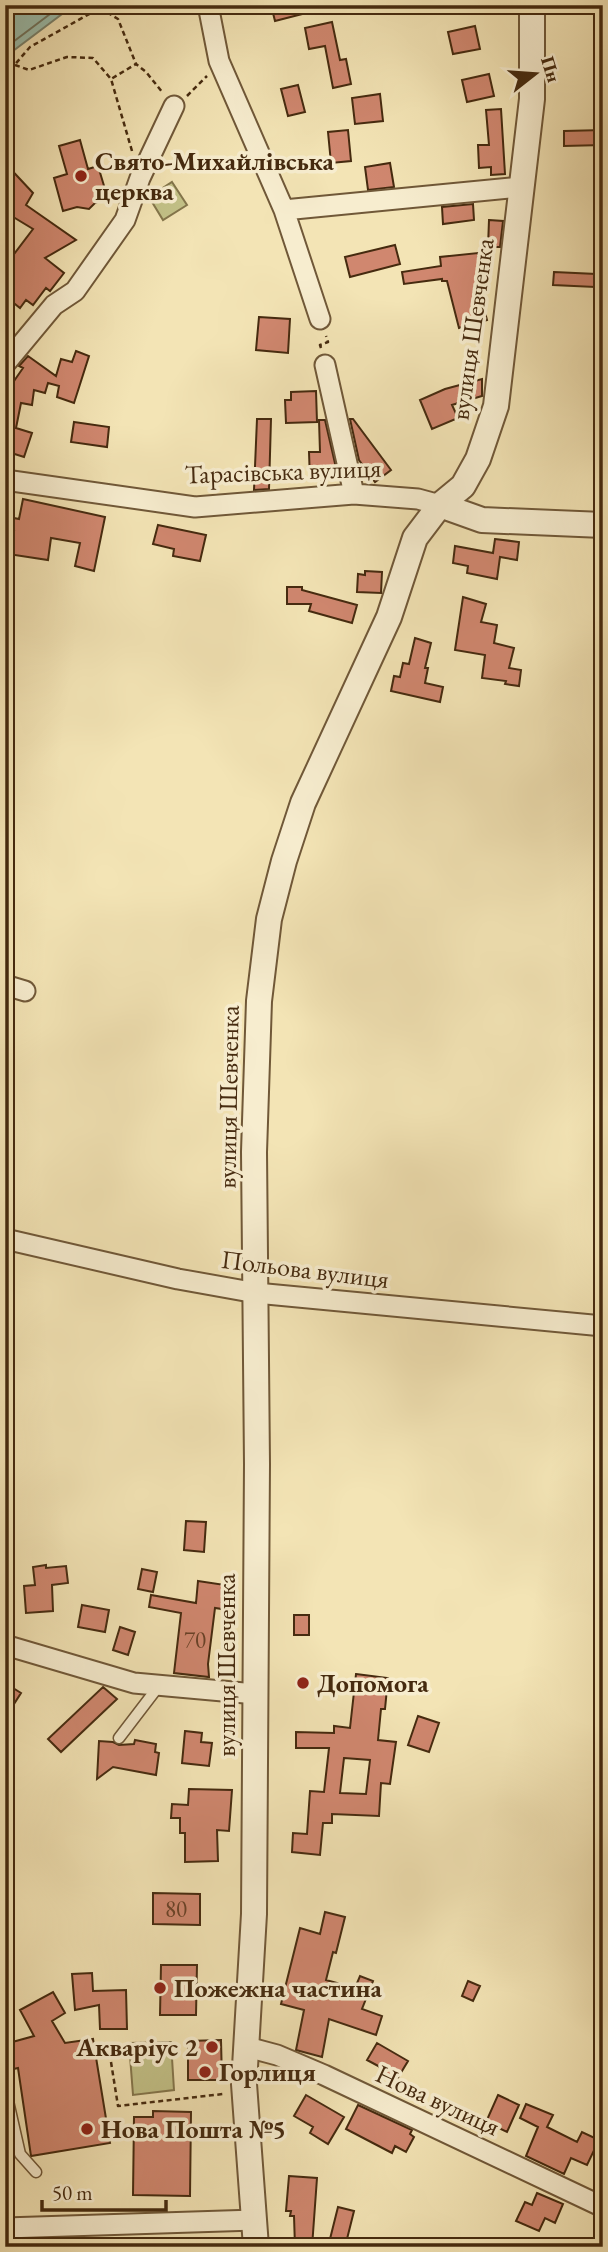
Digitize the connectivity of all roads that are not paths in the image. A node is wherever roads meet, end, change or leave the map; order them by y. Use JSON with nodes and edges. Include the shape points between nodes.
{"nodes":[{"id":1,"x":208,"y":5,"type":"edge"},
{"id":2,"x":532,"y":5,"type":"edge"},
{"id":3,"x":174,"y":106,"type":"road end"},
{"id":4,"x":521,"y":187,"type":"junction"},
{"id":5,"x":284,"y":210,"type":"junction"},
{"id":6,"x":320,"y":319,"type":"dead end"},
{"id":7,"x":5,"y":364,"type":"edge"},
{"id":8,"x":325,"y":365,"type":"dead end"},
{"id":9,"x":5,"y":480,"type":"edge"},
{"id":10,"x":354,"y":494,"type":"junction"},
{"id":11,"x":440,"y":505,"type":"junction"},
{"id":12,"x":603,"y":526,"type":"edge"},
{"id":13,"x":5,"y":985,"type":"edge"},
{"id":14,"x":25,"y":991,"type":"dead end"},
{"id":15,"x":5,"y":1239,"type":"edge"},
{"id":16,"x":256,"y":1293,"type":"junction"},
{"id":17,"x":603,"y":1326,"type":"edge"},
{"id":18,"x":5,"y":1645,"type":"edge"},
{"id":19,"x":158,"y":1687,"type":"junction"},
{"id":20,"x":256,"y":1694,"type":"junction"},
{"id":21,"x":119,"y":1738,"type":"dead end"},
{"id":22,"x":247,"y":2047,"type":"junction"},
{"id":23,"x":5,"y":2088,"type":"edge"},
{"id":24,"x":36,"y":2172,"type":"dead end"},
{"id":25,"x":603,"y":2207,"type":"edge"},
{"id":26,"x":255,"y":2220,"type":"junction"},
{"id":27,"x":5,"y":2228,"type":"edge"},
{"id":28,"x":256,"y":2247,"type":"edge"}],
"edges":[{"from":1,"to":5,"type":"street","via":[[219,61]]},
{"from":2,"to":4,"type":"street","name":"вулиця Шевченка","via":[[533,99]]},
{"from":3,"to":7,"type":"street","via":[[125,220],[75,290],[54,305]]},
{"from":4,"to":5,"type":"street"},
{"from":4,"to":11,"type":"street","name":"вулиця Шевченка","via":[[496,407],[478,460],[463,486]]},
{"from":5,"to":6,"type":"street"},
{"from":8,"to":10,"type":"street"},
{"from":9,"to":10,"type":"street","name":"Тарасівська вулиця","via":[[195,507]]},
{"from":10,"to":11,"type":"street","name":"Тарасівська вулиця"},
{"from":11,"to":12,"type":"street","name":"Тарасівська вулиця","via":[[482,520]]},
{"from":11,"to":16,"type":"street","name":"вулиця Шевченка","via":[[415,538],[388,617],[303,803],[270,919],[259,1001]]},
{"from":13,"to":14,"type":"street"},
{"from":15,"to":16,"type":"street","name":"Польова вулиця"},
{"from":16,"to":17,"type":"street","name":"Польова вулиця"},
{"from":16,"to":20,"type":"street","name":"вулиця Шевченка"},
{"from":18,"to":19,"type":"street"},
{"from":19,"to":20,"type":"street"},
{"from":19,"to":21,"type":"lane"},
{"from":20,"to":22,"type":"street","name":"вулиця Шевченка","via":[[254,1914]]},
{"from":22,"to":25,"type":"street","name":"Нова вулиця","via":[[324,2075]]},
{"from":22,"to":26,"type":"street","name":"вулиця Шевченка","via":[[244,2092]]},
{"from":23,"to":24,"type":"lane","via":[[20,2154]]},
{"from":26,"to":27,"type":"street"},
{"from":26,"to":28,"type":"street","name":"вулиця Шевченка"}]}
